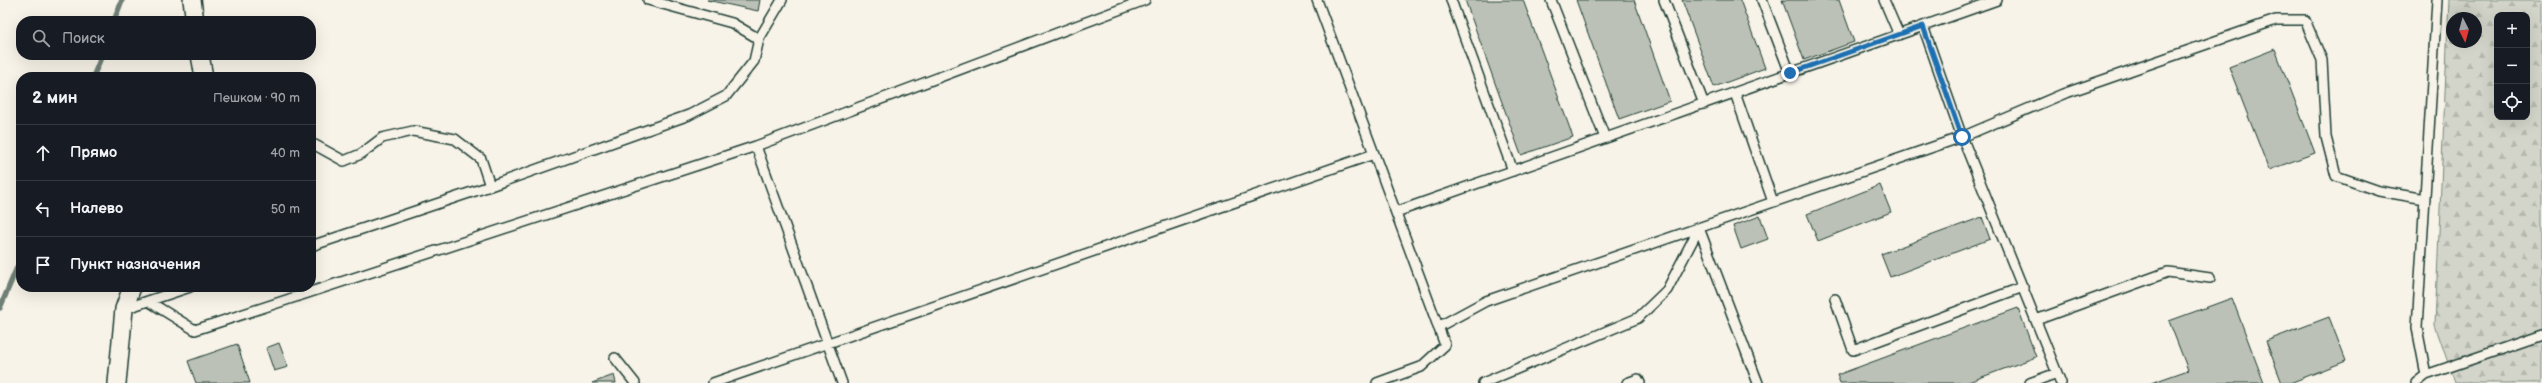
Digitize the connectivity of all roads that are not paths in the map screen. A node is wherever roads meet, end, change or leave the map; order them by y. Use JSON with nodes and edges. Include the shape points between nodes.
{"nodes":[{"id":1,"x":192,"y":0,"type":"edge"},
{"id":2,"x":648,"y":0,"type":"edge"},
{"id":3,"x":782,"y":0,"type":"edge"},
{"id":4,"x":1145,"y":0,"type":"edge"},
{"id":5,"x":1317,"y":0,"type":"edge"},
{"id":6,"x":1451,"y":0,"type":"edge"},
{"id":7,"x":1551,"y":0,"type":"edge"},
{"id":8,"x":1664,"y":0,"type":"edge"},
{"id":9,"x":1762,"y":0,"type":"edge"},
{"id":10,"x":1884,"y":0,"type":"edge"},
{"id":11,"x":1997,"y":0,"type":"edge"},
{"id":12,"x":2437,"y":0,"type":"edge"},
{"id":13,"x":194,"y":16,"type":"edge"},
{"id":14,"x":1923,"y":26,"type":"junction"},
{"id":15,"x":1899,"y":35,"type":"junction"},
{"id":16,"x":759,"y":39,"type":"junction"},
{"id":17,"x":201,"y":60,"type":"edge"},
{"id":18,"x":203,"y":72,"type":"edge"},
{"id":19,"x":1790,"y":73,"type":"junction"},
{"id":20,"x":1735,"y":93,"type":"junction"},
{"id":21,"x":1704,"y":104,"type":"junction"},
{"id":22,"x":1962,"y":137,"type":"junction"},
{"id":23,"x":1605,"y":138,"type":"junction"},
{"id":24,"x":316,"y":146,"type":"edge"},
{"id":25,"x":756,"y":146,"type":"junction"},
{"id":26,"x":1374,"y":154,"type":"junction"},
{"id":27,"x":1513,"y":171,"type":"junction"},
{"id":28,"x":490,"y":186,"type":"junction"},
{"id":29,"x":2425,"y":199,"type":"junction"},
{"id":30,"x":1773,"y":202,"type":"junction"},
{"id":31,"x":1396,"y":212,"type":"junction"},
{"id":32,"x":1699,"y":228,"type":"junction"},
{"id":33,"x":316,"y":244,"type":"edge"},
{"id":34,"x":2210,"y":278,"type":"dead end"},
{"id":35,"x":2023,"y":287,"type":"junction"},
{"id":36,"x":316,"y":290,"type":"edge"},
{"id":37,"x":130,"y":292,"type":"edge"},
{"id":38,"x":175,"y":292,"type":"edge"},
{"id":39,"x":311,"y":292,"type":"edge"},
{"id":40,"x":1835,"y":299,"type":"dead end"},
{"id":41,"x":148,"y":301,"type":"junction"},
{"id":42,"x":124,"y":309,"type":"junction"},
{"id":43,"x":2036,"y":320,"type":"junction"},
{"id":44,"x":1438,"y":327,"type":"junction"},
{"id":45,"x":2542,"y":335,"type":"edge"},
{"id":46,"x":828,"y":343,"type":"junction"},
{"id":47,"x":615,"y":358,"type":"dead end"},
{"id":48,"x":2057,"y":373,"type":"junction"},
{"id":49,"x":2426,"y":375,"type":"junction"},
{"id":50,"x":117,"y":383,"type":"edge"},
{"id":51,"x":635,"y":383,"type":"edge"},
{"id":52,"x":713,"y":383,"type":"edge"},
{"id":53,"x":842,"y":383,"type":"edge"},
{"id":54,"x":1377,"y":383,"type":"edge"},
{"id":55,"x":1483,"y":383,"type":"edge"},
{"id":56,"x":1627,"y":383,"type":"edge"},
{"id":57,"x":1640,"y":383,"type":"edge"},
{"id":58,"x":1758,"y":383,"type":"edge"},
{"id":59,"x":2030,"y":383,"type":"edge"},
{"id":60,"x":2061,"y":383,"type":"edge"},
{"id":61,"x":2416,"y":383,"type":"edge"}],
"edges":[{"from":1,"to":13,"type":"street"},
{"from":2,"to":16,"type":"lane","via":[[732,23]]},
{"from":3,"to":16,"type":"lane"},
{"from":4,"to":25,"type":"lane"},
{"from":5,"to":26,"type":"lane"},
{"from":6,"to":27,"type":"lane"},
{"from":7,"to":23,"type":"lane"},
{"from":8,"to":21,"type":"lane"},
{"from":9,"to":19,"type":"lane"},
{"from":10,"to":15,"type":"lane"},
{"from":11,"to":14,"type":"lane"},
{"from":12,"to":29,"type":"lane"},
{"from":14,"to":15,"type":"lane"},
{"from":14,"to":22,"type":"lane"},
{"from":15,"to":19,"type":"lane"},
{"from":16,"to":28,"type":"lane","via":[[754,61],[726,96],[689,115]]},
{"from":17,"to":18,"type":"street"},
{"from":19,"to":20,"type":"lane"},
{"from":20,"to":21,"type":"lane"},
{"from":20,"to":30,"type":"lane"},
{"from":21,"to":23,"type":"lane"},
{"from":22,"to":29,"type":"lane","via":[[2063,94],[2276,20],[2305,20],[2322,60],[2326,136],[2336,176],[2379,190]]},
{"from":22,"to":30,"type":"lane"},
{"from":22,"to":35,"type":"lane"},
{"from":23,"to":27,"type":"lane"},
{"from":24,"to":28,"type":"lane","via":[[344,160],[361,154],[382,138],[414,131],[455,139],[481,159]]},
{"from":25,"to":36,"type":"lane"},
{"from":25,"to":46,"type":"lane"},
{"from":26,"to":31,"type":"lane"},
{"from":26,"to":46,"type":"lane"},
{"from":27,"to":31,"type":"lane"},
{"from":28,"to":33,"type":"lane"},
{"from":29,"to":49,"type":"lane","via":[[2417,328]]},
{"from":30,"to":32,"type":"lane"},
{"from":31,"to":44,"type":"lane"},
{"from":32,"to":44,"type":"lane","via":[[1486,301]]},
{"from":32,"to":55,"type":"lane","via":[[1667,290],[1638,318]]},
{"from":32,"to":58,"type":"lane"},
{"from":34,"to":43,"type":"lane","via":[[2168,272]]},
{"from":35,"to":40,"type":"lane","via":[[1853,350]]},
{"from":35,"to":43,"type":"lane"},
{"from":37,"to":42,"type":"street"},
{"from":38,"to":41,"type":"lane"},
{"from":39,"to":41,"type":"lane","via":[[195,330]]},
{"from":41,"to":42,"type":"lane"},
{"from":42,"to":50,"type":"street"},
{"from":43,"to":48,"type":"lane"},
{"from":44,"to":54,"type":"lane","via":[[1445,345],[1421,367]]},
{"from":45,"to":49,"type":"lane"},
{"from":46,"to":52,"type":"lane"},
{"from":46,"to":53,"type":"lane"},
{"from":47,"to":51,"type":"lane"},
{"from":48,"to":59,"type":"lane"},
{"from":48,"to":60,"type":"lane"},
{"from":49,"to":61,"type":"lane"},
{"from":56,"to":57,"type":"lane","via":[[1638,379]]}]}
